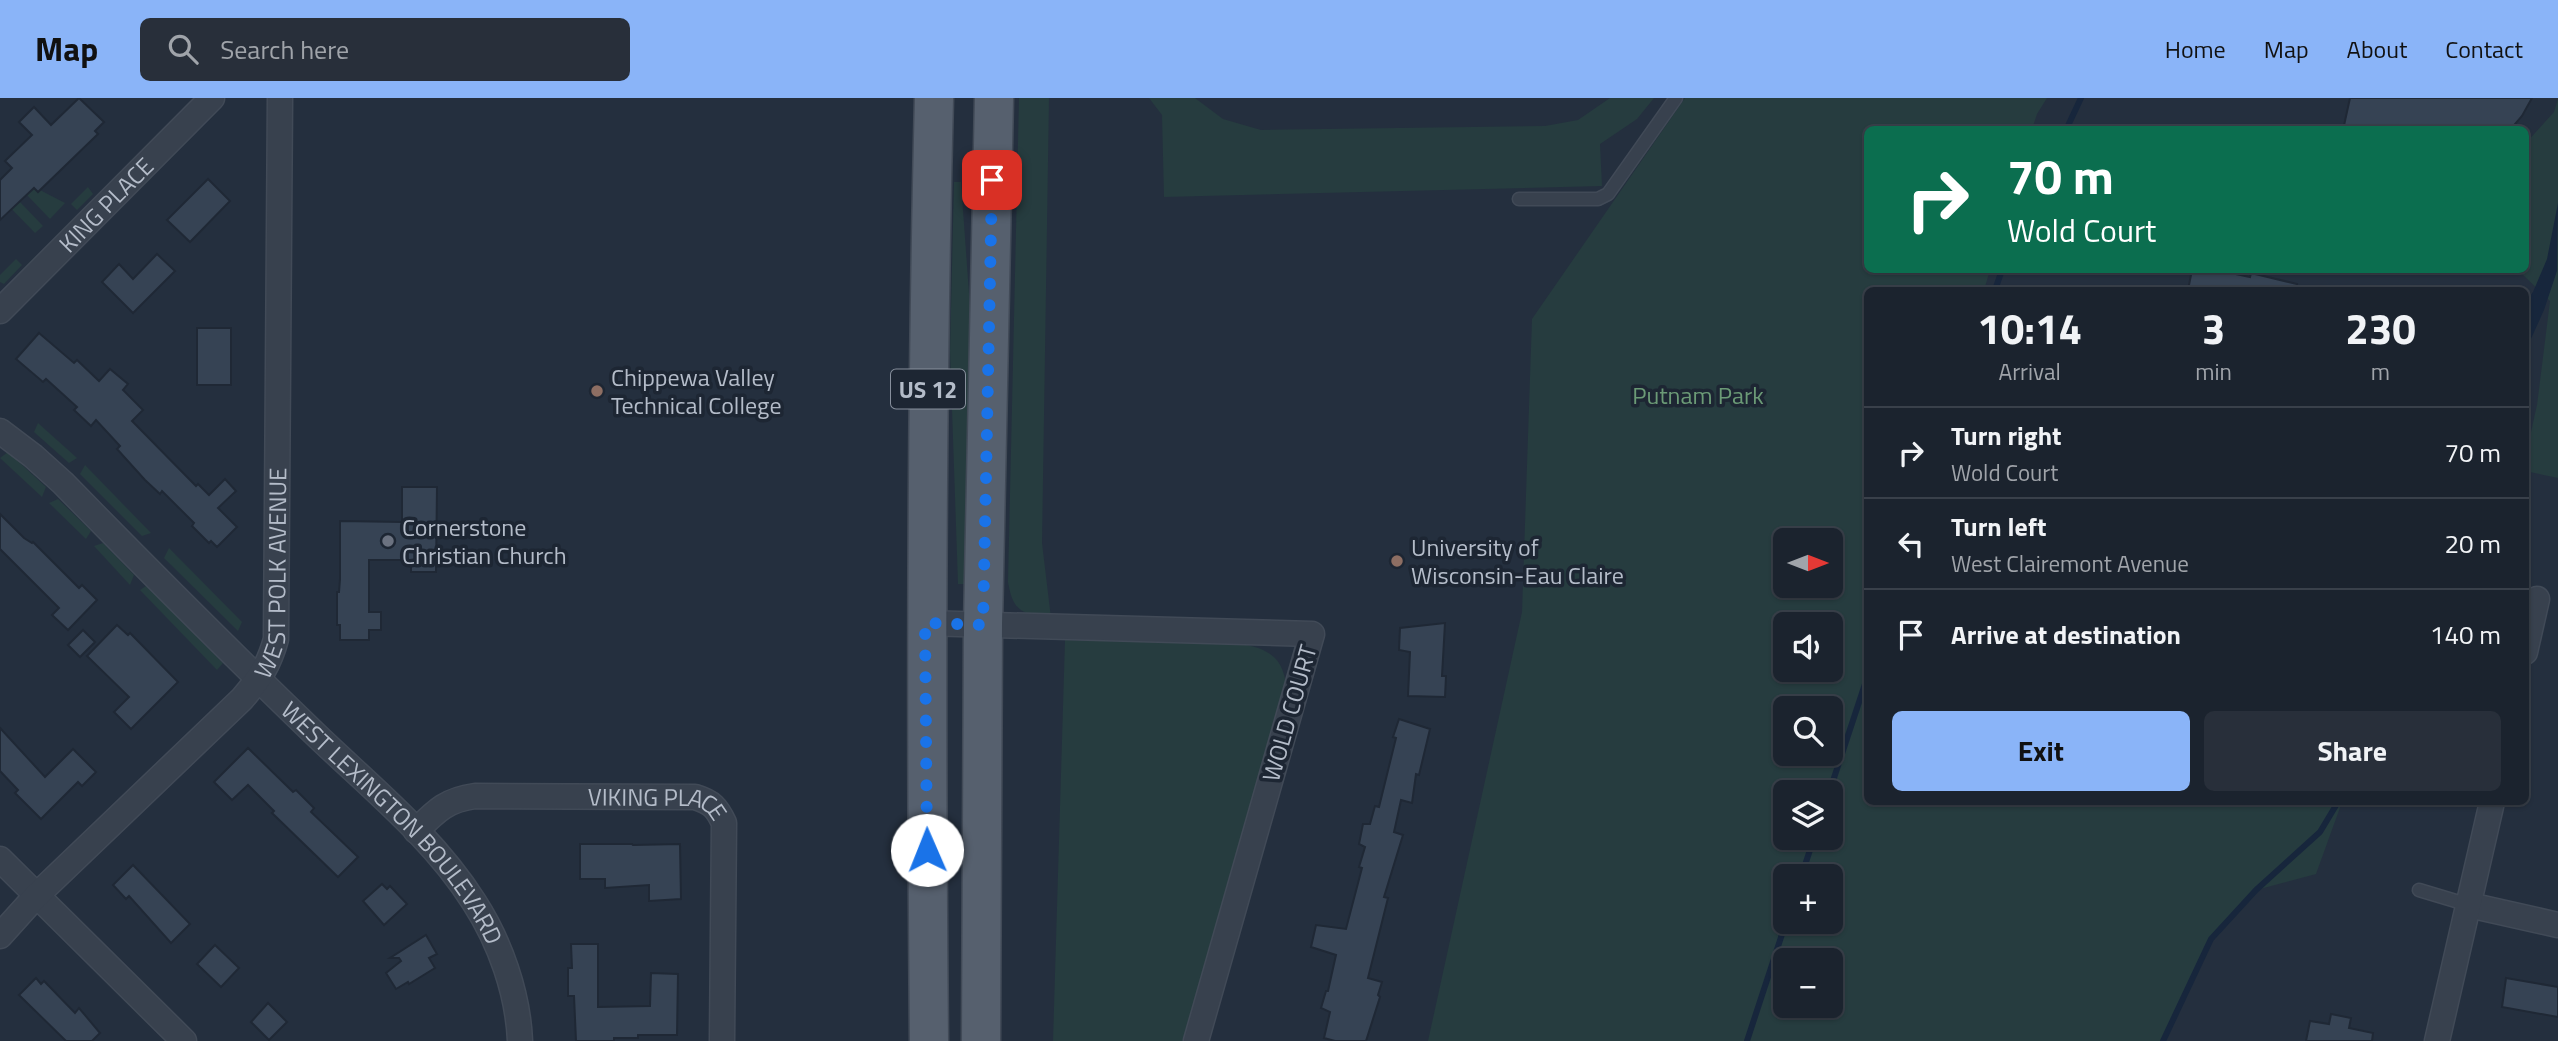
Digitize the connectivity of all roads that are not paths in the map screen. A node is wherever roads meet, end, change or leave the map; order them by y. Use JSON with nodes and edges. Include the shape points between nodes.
{"nodes":[{"id":1,"x":212,"y":98,"type":"edge"},
{"id":2,"x":280,"y":98,"type":"edge"},
{"id":3,"x":934,"y":98,"type":"edge"},
{"id":4,"x":994,"y":98,"type":"edge"},
{"id":5,"x":1676,"y":98,"type":"edge"},
{"id":6,"x":1519,"y":199,"type":"dead end"},
{"id":7,"x":0,"y":311,"type":"edge"},
{"id":8,"x":0,"y":431,"type":"edge"},
{"id":9,"x":2531,"y":598,"type":"edge"},
{"id":10,"x":2529,"y":616,"type":"edge"},
{"id":11,"x":925,"y":623,"type":"junction"},
{"id":12,"x":983,"y":625,"type":"junction"},
{"id":13,"x":259,"y":680,"type":"junction"},
{"id":14,"x":2491,"y":805,"type":"edge"},
{"id":15,"x":416,"y":831,"type":"junction"},
{"id":16,"x":0,"y":859,"type":"edge"},
{"id":17,"x":2418,"y":890,"type":"dead end"},
{"id":18,"x":36,"y":896,"type":"junction"},
{"id":19,"x":2469,"y":905,"type":"junction"},
{"id":20,"x":2558,"y":925,"type":"edge"},
{"id":21,"x":0,"y":936,"type":"edge"},
{"id":22,"x":184,"y":1041,"type":"edge"},
{"id":23,"x":520,"y":1041,"type":"edge"},
{"id":24,"x":722,"y":1041,"type":"edge"},
{"id":25,"x":929,"y":1041,"type":"edge"},
{"id":26,"x":981,"y":1041,"type":"edge"},
{"id":27,"x":1196,"y":1041,"type":"edge"},
{"id":28,"x":2437,"y":1041,"type":"edge"}],
"edges":[{"from":1,"to":7,"type":"street","name":"KING PLACE"},
{"from":2,"to":13,"type":"street","name":"WEST POLK AVENUE","via":[[276,639]]},
{"from":3,"to":11,"type":"main road","number":"US 12"},
{"from":4,"to":12,"type":"main road","number":"US 12"},
{"from":5,"to":6,"type":"lane","via":[[1608,194],[1598,199]]},
{"from":8,"to":13,"type":"street","name":"WEST LEXINGTON BOULEVARD","via":[[63,483]]},
{"from":9,"to":10,"type":"street"},
{"from":11,"to":12,"type":"street","name":"WOLD COURT"},
{"from":11,"to":25,"type":"main road","number":"US 12"},
{"from":12,"to":26,"type":"main road","number":"US 12"},
{"from":12,"to":27,"type":"street","name":"WOLD COURT","via":[[1312,634]]},
{"from":13,"to":15,"type":"street","name":"WEST LEXINGTON BOULEVARD"},
{"from":13,"to":18,"type":"street","name":"WEST POLK AVENUE"},
{"from":14,"to":19,"type":"street"},
{"from":15,"to":23,"type":"street","name":"WEST LEXINGTON BOULEVARD","via":[[452,870],[493,935],[514,1001]]},
{"from":15,"to":24,"type":"street","name":"VIKING PLACE","via":[[439,808],[475,796],[695,797],[709,801],[724,823]]},
{"from":16,"to":18,"type":"street"},
{"from":17,"to":19,"type":"lane"},
{"from":18,"to":21,"type":"street","name":"WEST POLK AVENUE"},
{"from":18,"to":22,"type":"street"},
{"from":19,"to":20,"type":"street"},
{"from":19,"to":28,"type":"street"}]}
